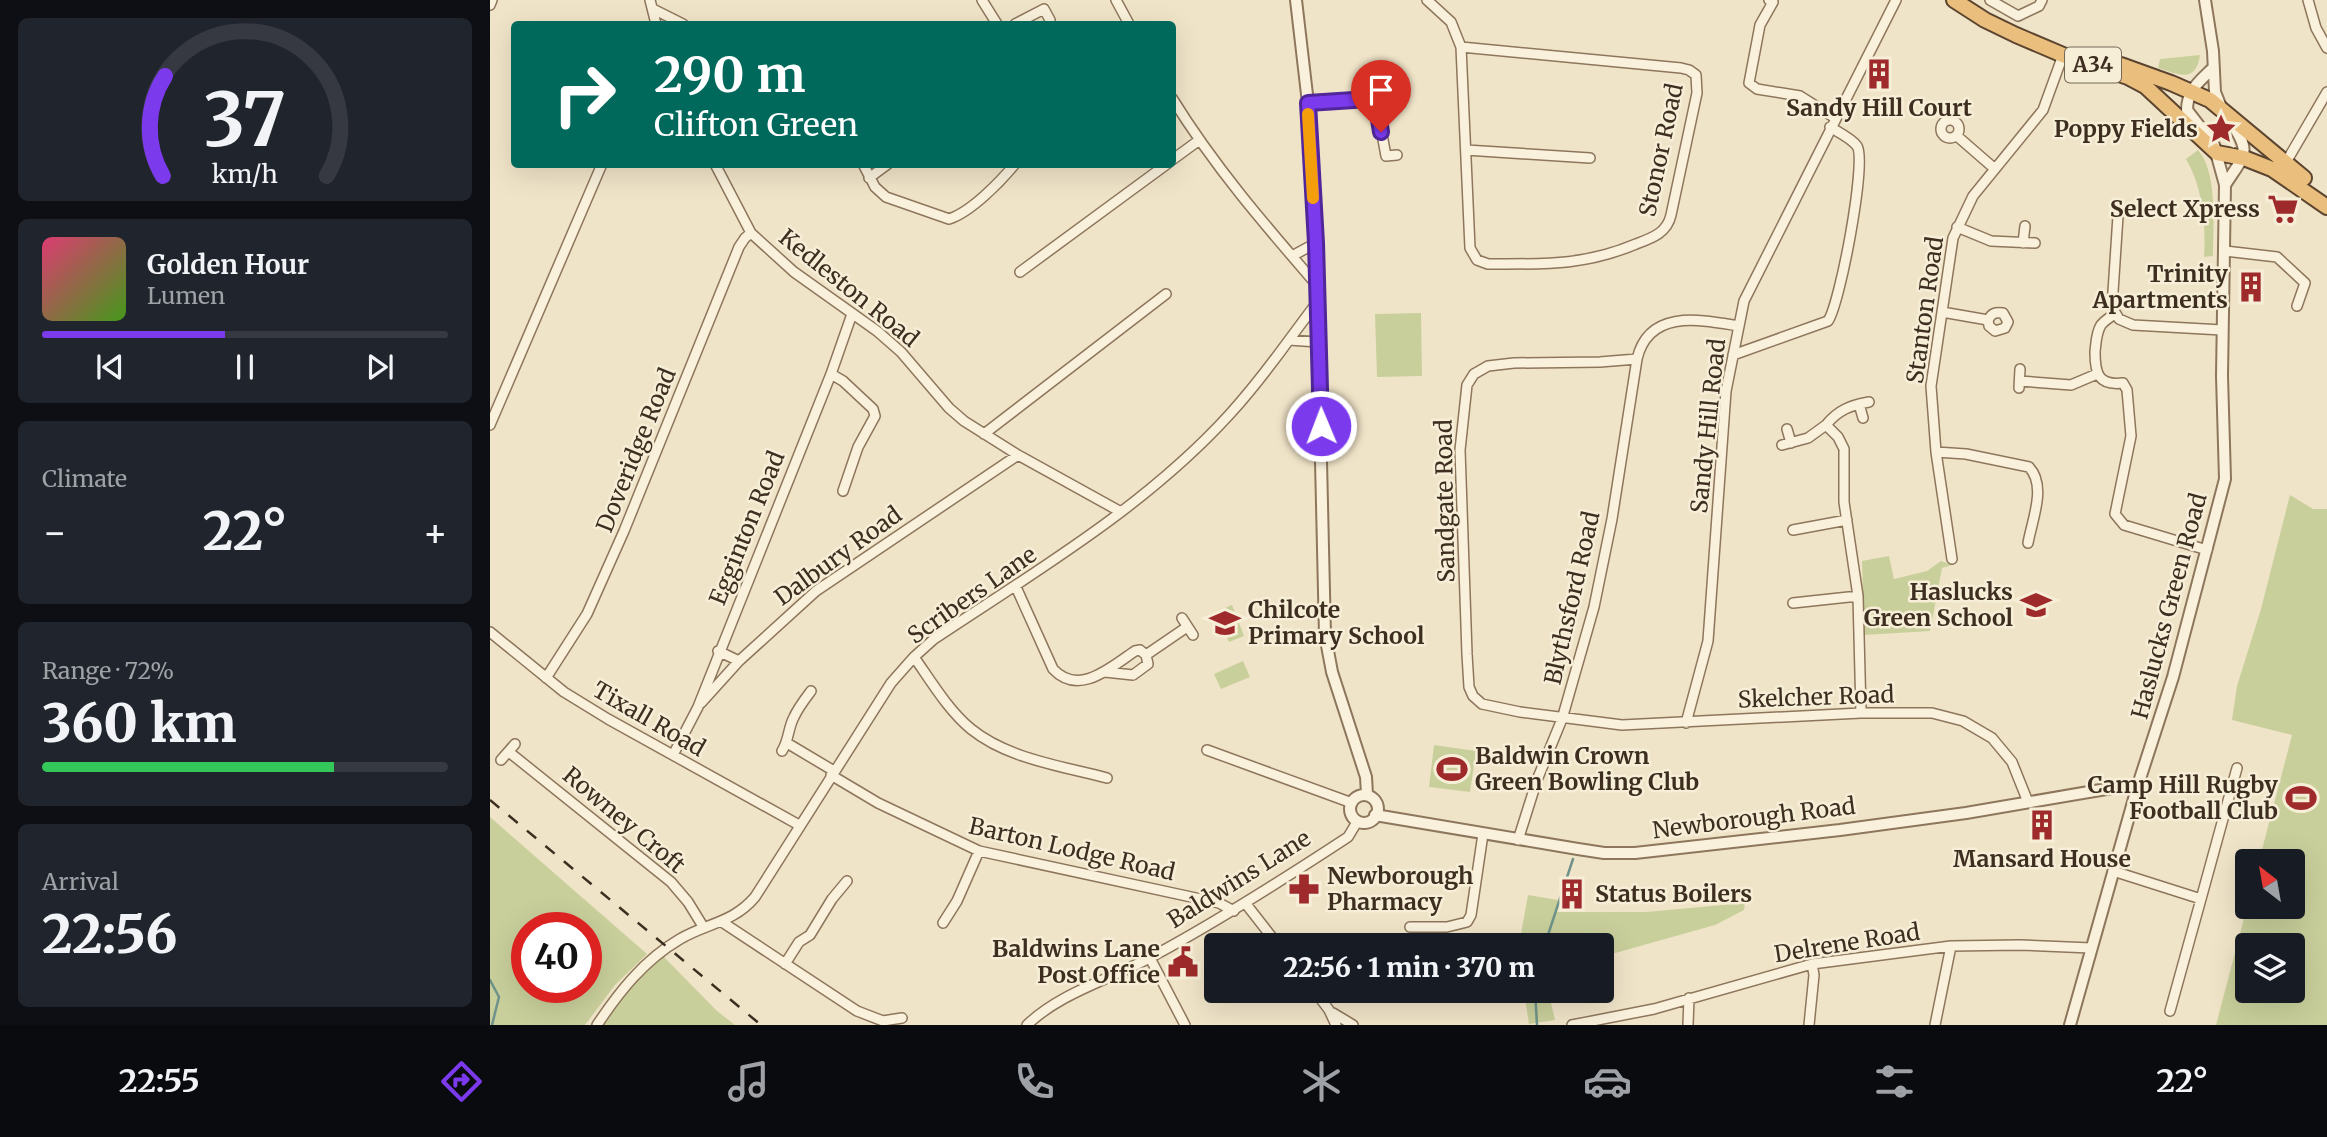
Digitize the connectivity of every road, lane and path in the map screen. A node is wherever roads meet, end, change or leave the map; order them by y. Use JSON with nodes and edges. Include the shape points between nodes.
{"nodes":[{"id":1,"x":492,"y":0,"type":"edge"},
{"id":2,"x":982,"y":0,"type":"edge"},
{"id":3,"x":1116,"y":0,"type":"edge"},
{"id":4,"x":1296,"y":0,"type":"edge"},
{"id":5,"x":1427,"y":0,"type":"edge"},
{"id":6,"x":1769,"y":0,"type":"edge"},
{"id":7,"x":1896,"y":0,"type":"edge"},
{"id":8,"x":1954,"y":0,"type":"edge"},
{"id":9,"x":1969,"y":0,"type":"edge"},
{"id":10,"x":1990,"y":0,"type":"edge"},
{"id":11,"x":2042,"y":0,"type":"edge"},
{"id":12,"x":2205,"y":0,"type":"edge"},
{"id":13,"x":2308,"y":0,"type":"edge"},
{"id":14,"x":652,"y":4,"type":"edge"},
{"id":15,"x":1440,"y":4,"type":"edge"},
{"id":16,"x":490,"y":5,"type":"edge"},
{"id":17,"x":1050,"y":20,"type":"dead end"},
{"id":18,"x":678,"y":21,"type":"edge"},
{"id":19,"x":995,"y":21,"type":"edge"},
{"id":20,"x":1021,"y":21,"type":"edge"},
{"id":21,"x":1127,"y":21,"type":"edge"},
{"id":22,"x":2018,"y":22,"type":"junction"},
{"id":23,"x":1461,"y":47,"type":"junction"},
{"id":24,"x":2327,"y":48,"type":"edge"},
{"id":25,"x":2063,"y":55,"type":"junction"},
{"id":26,"x":2213,"y":68,"type":"junction"},
{"id":27,"x":2190,"y":91,"type":"junction"},
{"id":28,"x":2327,"y":93,"type":"edge"},
{"id":29,"x":1308,"y":103,"type":"junction"},
{"id":30,"x":1176,"y":104,"type":"edge"},
{"id":31,"x":2223,"y":111,"type":"junction"},
{"id":32,"x":1833,"y":122,"type":"junction"},
{"id":33,"x":1957,"y":135,"type":"dead end"},
{"id":34,"x":1199,"y":141,"type":"junction"},
{"id":35,"x":1466,"y":150,"type":"junction"},
{"id":36,"x":2217,"y":153,"type":"junction"},
{"id":37,"x":1397,"y":155,"type":"dead end"},
{"id":38,"x":1176,"y":157,"type":"edge"},
{"id":39,"x":1590,"y":158,"type":"dead end"},
{"id":40,"x":2242,"y":159,"type":"junction"},
{"id":41,"x":600,"y":168,"type":"edge"},
{"id":42,"x":718,"y":168,"type":"edge"},
{"id":43,"x":865,"y":168,"type":"edge"},
{"id":44,"x":883,"y":168,"type":"edge"},
{"id":45,"x":1162,"y":168,"type":"edge"},
{"id":46,"x":2282,"y":168,"type":"junction"},
{"id":47,"x":1995,"y":169,"type":"junction"},
{"id":48,"x":1014,"y":171,"type":"edge"},
{"id":49,"x":869,"y":178,"type":"junction"},
{"id":50,"x":2225,"y":185,"type":"junction"},
{"id":51,"x":2327,"y":196,"type":"edge"},
{"id":52,"x":2327,"y":207,"type":"edge"},
{"id":53,"x":2118,"y":216,"type":"dead end"},
{"id":54,"x":2025,"y":226,"type":"dead end"},
{"id":55,"x":1957,"y":227,"type":"junction"},
{"id":56,"x":751,"y":233,"type":"junction"},
{"id":57,"x":1316,"y":243,"type":"junction"},
{"id":58,"x":2023,"y":243,"type":"junction"},
{"id":59,"x":2035,"y":243,"type":"dead end"},
{"id":60,"x":2225,"y":251,"type":"junction"},
{"id":61,"x":1292,"y":256,"type":"junction"},
{"id":62,"x":1020,"y":272,"type":"dead end"},
{"id":63,"x":1316,"y":284,"type":"junction"},
{"id":64,"x":1166,"y":294,"type":"dead end"},
{"id":65,"x":1318,"y":301,"type":"junction"},
{"id":66,"x":2298,"y":306,"type":"dead end"},
{"id":67,"x":1942,"y":312,"type":"junction"},
{"id":68,"x":852,"y":314,"type":"junction"},
{"id":69,"x":2115,"y":314,"type":"junction"},
{"id":70,"x":1989,"y":320,"type":"dead end"},
{"id":71,"x":1738,"y":326,"type":"junction"},
{"id":72,"x":2222,"y":330,"type":"junction"},
{"id":73,"x":1289,"y":340,"type":"junction"},
{"id":74,"x":1318,"y":342,"type":"junction"},
{"id":75,"x":1733,"y":355,"type":"junction"},
{"id":76,"x":1637,"y":359,"type":"junction"},
{"id":77,"x":2020,"y":369,"type":"dead end"},
{"id":78,"x":831,"y":374,"type":"junction"},
{"id":79,"x":2097,"y":374,"type":"junction"},
{"id":80,"x":1863,"y":418,"type":"dead end"},
{"id":81,"x":490,"y":425,"type":"edge"},
{"id":82,"x":1826,"y":425,"type":"junction"},
{"id":83,"x":1787,"y":429,"type":"dead end"},
{"id":84,"x":984,"y":434,"type":"junction"},
{"id":85,"x":1936,"y":453,"type":"junction"},
{"id":86,"x":1017,"y":455,"type":"junction"},
{"id":87,"x":843,"y":491,"type":"dead end"},
{"id":88,"x":1121,"y":512,"type":"junction"},
{"id":89,"x":1847,"y":520,"type":"junction"},
{"id":90,"x":1793,"y":530,"type":"dead end"},
{"id":91,"x":2028,"y":543,"type":"dead end"},
{"id":92,"x":2207,"y":550,"type":"junction"},
{"id":93,"x":1952,"y":559,"type":"dead end"},
{"id":94,"x":1016,"y":587,"type":"junction"},
{"id":95,"x":1858,"y":596,"type":"junction"},
{"id":96,"x":1793,"y":603,"type":"dead end"},
{"id":97,"x":1187,"y":627,"type":"dead end"},
{"id":98,"x":490,"y":632,"type":"edge"},
{"id":99,"x":718,"y":651,"type":"junction"},
{"id":100,"x":1146,"y":655,"type":"junction"},
{"id":101,"x":914,"y":657,"type":"junction"},
{"id":102,"x":739,"y":661,"type":"junction"},
{"id":103,"x":1105,"y":672,"type":"junction"},
{"id":104,"x":546,"y":678,"type":"junction"},
{"id":105,"x":811,"y":691,"type":"dead end"},
{"id":106,"x":698,"y":707,"type":"junction"},
{"id":107,"x":1861,"y":713,"type":"junction"},
{"id":108,"x":1562,"y":719,"type":"junction"},
{"id":109,"x":1686,"y":723,"type":"junction"},
{"id":110,"x":1208,"y":750,"type":"dead end"},
{"id":111,"x":673,"y":755,"type":"junction"},
{"id":112,"x":501,"y":760,"type":"dead end"},
{"id":113,"x":2237,"y":768,"type":"dead end"},
{"id":114,"x":833,"y":773,"type":"junction"},
{"id":115,"x":1107,"y":778,"type":"dead end"},
{"id":116,"x":2137,"y":789,"type":"junction"},
{"id":117,"x":1367,"y":794,"type":"junction"},
{"id":118,"x":2028,"y":802,"type":"junction"},
{"id":119,"x":1352,"y":803,"type":"junction"},
{"id":120,"x":1375,"y":816,"type":"junction"},
{"id":121,"x":1357,"y":822,"type":"junction"},
{"id":122,"x":799,"y":825,"type":"junction"},
{"id":123,"x":1483,"y":834,"type":"junction"},
{"id":124,"x":1518,"y":840,"type":"junction"},
{"id":125,"x":979,"y":851,"type":"junction"},
{"id":126,"x":2113,"y":871,"type":"junction"},
{"id":127,"x":847,"y":881,"type":"dead end"},
{"id":128,"x":2201,"y":899,"type":"junction"},
{"id":129,"x":1246,"y":904,"type":"junction"},
{"id":130,"x":1234,"y":911,"type":"junction"},
{"id":131,"x":722,"y":922,"type":"junction"},
{"id":132,"x":943,"y":923,"type":"dead end"},
{"id":133,"x":1410,"y":927,"type":"dead end"},
{"id":134,"x":704,"y":928,"type":"junction"},
{"id":135,"x":1269,"y":933,"type":"edge"},
{"id":136,"x":1951,"y":946,"type":"junction"},
{"id":137,"x":2091,"y":948,"type":"junction"},
{"id":138,"x":1150,"y":958,"type":"junction"},
{"id":139,"x":785,"y":964,"type":"junction"},
{"id":140,"x":1812,"y":964,"type":"junction"},
{"id":141,"x":1689,"y":998,"type":"junction"},
{"id":142,"x":1324,"y":1003,"type":"edge"},
{"id":143,"x":1329,"y":1010,"type":"junction"},
{"id":144,"x":2169,"y":1011,"type":"dead end"},
{"id":145,"x":902,"y":1018,"type":"dead end"},
{"id":146,"x":597,"y":1025,"type":"edge"},
{"id":147,"x":1027,"y":1025,"type":"edge"},
{"id":148,"x":1185,"y":1025,"type":"edge"},
{"id":149,"x":1336,"y":1025,"type":"edge"},
{"id":150,"x":1353,"y":1025,"type":"edge"},
{"id":151,"x":1573,"y":1025,"type":"edge"},
{"id":152,"x":1688,"y":1025,"type":"edge"},
{"id":153,"x":1809,"y":1025,"type":"edge"},
{"id":154,"x":1935,"y":1025,"type":"edge"},
{"id":155,"x":2070,"y":1025,"type":"edge"}],
"edges":[{"from":1,"to":16,"type":"street"},
{"from":2,"to":19,"type":"street"},
{"from":3,"to":21,"type":"street"},
{"from":4,"to":29,"type":"street"},
{"from":5,"to":15,"type":"street","name":"Stonor Road"},
{"from":6,"to":32,"type":"street","via":[[1773,2],[1760,25],[1749,83],[1757,89],[1800,96]]},
{"from":7,"to":32,"type":"street","name":"Sandy Hill Road"},
{"from":8,"to":25,"type":"highway","number":"A34","via":[[1985,20]]},
{"from":9,"to":22,"type":"highway","number":"A34"},
{"from":10,"to":22,"type":"street"},
{"from":11,"to":22,"type":"street"},
{"from":12,"to":26,"type":"street"},
{"from":13,"to":24,"type":"street"},
{"from":14,"to":18,"type":"street"},
{"from":15,"to":23,"type":"street","name":"Stonor Road"},
{"from":17,"to":20,"type":"street","via":[[1044,9]]},
{"from":22,"to":27,"type":"highway","number":"A34"},
{"from":23,"to":35,"type":"street","name":"Stonor Road"},
{"from":23,"to":35,"type":"street","name":"Stonor Road","via":[[1681,68],[1696,75],[1698,93],[1669,223],[1655,237],[1611,255],[1555,264],[1477,260],[1470,248]]},
{"from":25,"to":36,"type":"highway","number":"A34","via":[[2145,86]]},
{"from":25,"to":47,"type":"street","name":"Stanton Road","via":[[2043,110]]},
{"from":26,"to":27,"type":"street"},
{"from":26,"to":31,"type":"street"},
{"from":27,"to":31,"type":"highway","number":"A34"},
{"from":27,"to":36,"type":"street","name":"Haslucks Green Road","via":[[2187,110]]},
{"from":28,"to":46,"type":"street"},
{"from":29,"to":37,"type":"street","via":[[1369,99],[1377,107],[1386,156]]},
{"from":29,"to":57,"type":"street"},
{"from":30,"to":34,"type":"street"},
{"from":31,"to":40,"type":"street","via":[[2244,142]]},
{"from":31,"to":46,"type":"highway","number":"A34"},
{"from":32,"to":71,"type":"street","name":"Sandy Hill Road","via":[[1748,291]]},
{"from":32,"to":75,"type":"street","via":[[1860,155],[1842,281],[1832,314],[1828,321]]},
{"from":33,"to":47,"type":"street"},
{"from":34,"to":38,"type":"street"},
{"from":34,"to":61,"type":"street"},
{"from":35,"to":39,"type":"street"},
{"from":36,"to":40,"type":"highway","number":"A34"},
{"from":36,"to":50,"type":"street","name":"Haslucks Green Road"},
{"from":40,"to":46,"type":"highway","number":"A34"},
{"from":40,"to":50,"type":"street"},
{"from":41,"to":81,"type":"street"},
{"from":42,"to":56,"type":"street","name":"Kedleston Road"},
{"from":43,"to":49,"type":"street"},
{"from":44,"to":49,"type":"street"},
{"from":45,"to":62,"type":"street"},
{"from":46,"to":51,"type":"highway","number":"A34"},
{"from":46,"to":52,"type":"highway","number":"A34"},
{"from":47,"to":55,"type":"street","name":"Stanton Road","via":[[1973,196]]},
{"from":48,"to":49,"type":"street","via":[[948,219],[886,197]]},
{"from":50,"to":60,"type":"street","name":"Haslucks Green Road"},
{"from":53,"to":69,"type":"street","via":[[2112,289]]},
{"from":54,"to":58,"type":"street"},
{"from":55,"to":58,"type":"street","via":[[1991,241]]},
{"from":55,"to":67,"type":"street","name":"Stanton Road"},
{"from":56,"to":68,"type":"street","name":"Kedleston Road","via":[[794,272]]},
{"from":56,"to":104,"type":"street","name":"Doveridge Road","via":[[739,247],[587,614]]},
{"from":57,"to":61,"type":"street"},
{"from":57,"to":63,"type":"street"},
{"from":58,"to":59,"type":"street"},
{"from":60,"to":66,"type":"street","via":[[2277,257],[2305,283]]},
{"from":60,"to":72,"type":"street","name":"Haslucks Green Road"},
{"from":61,"to":63,"type":"street"},
{"from":63,"to":65,"type":"street"},
{"from":64,"to":84,"type":"street"},
{"from":65,"to":73,"type":"street","name":"Scribers Lane"},
{"from":65,"to":74,"type":"street"},
{"from":67,"to":70,"type":"street"},
{"from":67,"to":85,"type":"street","name":"Stanton Road","via":[[1931,386]]},
{"from":68,"to":78,"type":"street","name":"Egginton Road"},
{"from":68,"to":84,"type":"street","name":"Kedleston Road","via":[[901,352],[949,408]]},
{"from":69,"to":72,"type":"street","via":[[2133,325]]},
{"from":69,"to":79,"type":"street","via":[[2100,326],[2096,337]]},
{"from":71,"to":75,"type":"street","name":"Sandy Hill Road"},
{"from":71,"to":76,"type":"street","via":[[1694,319],[1671,322],[1650,335]]},
{"from":72,"to":92,"type":"street","name":"Haslucks Green Road","via":[[2225,479]]},
{"from":73,"to":74,"type":"street"},
{"from":73,"to":88,"type":"street","name":"Scribers Lane","via":[[1228,416]]},
{"from":74,"to":117,"type":"street","via":[[1325,635]]},
{"from":75,"to":109,"type":"street","name":"Sandy Hill Road","via":[[1726,391],[1708,641]]},
{"from":76,"to":108,"type":"street","name":"Blythsford Road","via":[[1594,607]]},
{"from":76,"to":108,"type":"street","name":"Sandgate Road","via":[[1488,366],[1467,385],[1460,450],[1471,693],[1482,704]]},
{"from":77,"to":79,"type":"street","via":[[2019,385],[2071,385]]},
{"from":78,"to":87,"type":"street","via":[[852,389],[875,416]]},
{"from":78,"to":99,"type":"street","name":"Egginton Road"},
{"from":79,"to":92,"type":"street","via":[[2109,382],[2123,383],[2127,390],[2132,436],[2115,514],[2118,520]]},
{"from":80,"to":82,"type":"street","via":[[1864,403],[1835,414]]},
{"from":82,"to":83,"type":"street","via":[[1808,438],[1786,444]]},
{"from":82,"to":89,"type":"street","via":[[1844,449]]},
{"from":84,"to":86,"type":"street","name":"Kedleston Road"},
{"from":85,"to":91,"type":"street","via":[[2029,467],[2038,489]]},
{"from":85,"to":93,"type":"street","name":"Stanton Road"},
{"from":86,"to":88,"type":"street","name":"Kedleston Road"},
{"from":86,"to":102,"type":"street","name":"Dalbury Road","via":[[816,591]]},
{"from":88,"to":94,"type":"street","name":"Scribers Lane"},
{"from":89,"to":90,"type":"street"},
{"from":89,"to":95,"type":"street"},
{"from":92,"to":116,"type":"street","name":"Haslucks Green Road"},
{"from":94,"to":101,"type":"street","name":"Scribers Lane","via":[[934,639]]},
{"from":94,"to":103,"type":"street","via":[[1056,672],[1083,681]]},
{"from":95,"to":96,"type":"street"},
{"from":95,"to":107,"type":"street"},
{"from":97,"to":100,"type":"street"},
{"from":98,"to":104,"type":"street","name":"Tixall Road"},
{"from":99,"to":102,"type":"street"},
{"from":99,"to":106,"type":"street","name":"Egginton Road"},
{"from":100,"to":103,"type":"street","via":[[1135,652]]},
{"from":100,"to":103,"type":"street","via":[[1148,664],[1133,675]]},
{"from":101,"to":114,"type":"street","name":"Scribers Lane","via":[[891,683]]},
{"from":101,"to":115,"type":"street","via":[[955,713],[997,747]]},
{"from":102,"to":106,"type":"street","name":"Dalbury Road"},
{"from":104,"to":111,"type":"street","name":"Tixall Road"},
{"from":105,"to":114,"type":"street","name":"Barton Lodge Road","via":[[795,715],[785,747]]},
{"from":106,"to":111,"type":"street","name":"Egginton Road"},
{"from":107,"to":109,"type":"street","name":"Skelcher Road"},
{"from":107,"to":118,"type":"street","name":"Skelcher Road","via":[[1932,713],[1963,721],[2002,747]]},
{"from":108,"to":109,"type":"street","name":"Skelcher Road","via":[[1622,725]]},
{"from":108,"to":124,"type":"street","name":"Blythsford Road"},
{"from":110,"to":119,"type":"street"},
{"from":111,"to":122,"type":"street","name":"Tixall Road"},
{"from":112,"to":134,"type":"street","name":"Rowney Croft","via":[[512,748],[671,882]]},
{"from":113,"to":128,"type":"street"},
{"from":114,"to":122,"type":"street","name":"Scribers Lane"},
{"from":114,"to":125,"type":"street","name":"Barton Lodge Road","via":[[878,803]]},
{"from":116,"to":118,"type":"street","name":"Newborough Road","via":[[2118,787]]},
{"from":116,"to":126,"type":"street","name":"Haslucks Green Road"},
{"from":117,"to":119,"type":"street"},
{"from":117,"to":120,"type":"street","via":[[1377,804]]},
{"from":118,"to":124,"type":"street","name":"Newborough Road","via":[[1658,851],[1604,853]]},
{"from":119,"to":121,"type":"street","via":[[1351,813]]},
{"from":120,"to":121,"type":"street","via":[[1369,823]]},
{"from":120,"to":123,"type":"street","name":"Newborough Road"},
{"from":121,"to":129,"type":"street","name":"Baldwins Lane","via":[[1348,837]]},
{"from":122,"to":131,"type":"street","name":"Scribers Lane","via":[[755,897],[745,909]]},
{"from":123,"to":124,"type":"street","name":"Newborough Road"},
{"from":123,"to":133,"type":"street","via":[[1467,922]]},
{"from":125,"to":130,"type":"street","name":"Barton Lodge Road","via":[[1219,903]]},
{"from":125,"to":132,"type":"street"},
{"from":126,"to":128,"type":"street"},
{"from":126,"to":137,"type":"street","name":"Haslucks Green Road"},
{"from":127,"to":139,"type":"street"},
{"from":128,"to":144,"type":"street"},
{"from":129,"to":130,"type":"street","name":"Baldwins Lane"},
{"from":129,"to":135,"type":"street"},
{"from":130,"to":138,"type":"street","name":"Baldwins Lane"},
{"from":131,"to":134,"type":"street","name":"Scribers Lane"},
{"from":131,"to":139,"type":"street"},
{"from":134,"to":146,"type":"street","name":"Scribers Lane","via":[[644,967],[622,988]]},
{"from":136,"to":137,"type":"street","name":"Delrene Road"},
{"from":136,"to":140,"type":"street","name":"Delrene Road"},
{"from":136,"to":154,"type":"street"},
{"from":137,"to":155,"type":"street","name":"Haslucks Green Road"},
{"from":138,"to":147,"type":"street","name":"Baldwins Lane","via":[[1069,997]]},
{"from":138,"to":148,"type":"street"},
{"from":139,"to":145,"type":"street","via":[[857,1011],[883,1021]]},
{"from":140,"to":141,"type":"street","name":"Delrene Road"},
{"from":140,"to":153,"type":"street"},
{"from":141,"to":151,"type":"street","name":"Delrene Road","via":[[1628,1016]]},
{"from":141,"to":152,"type":"street"},
{"from":142,"to":143,"type":"street"},
{"from":143,"to":149,"type":"street"},
{"from":143,"to":150,"type":"street"}]}
